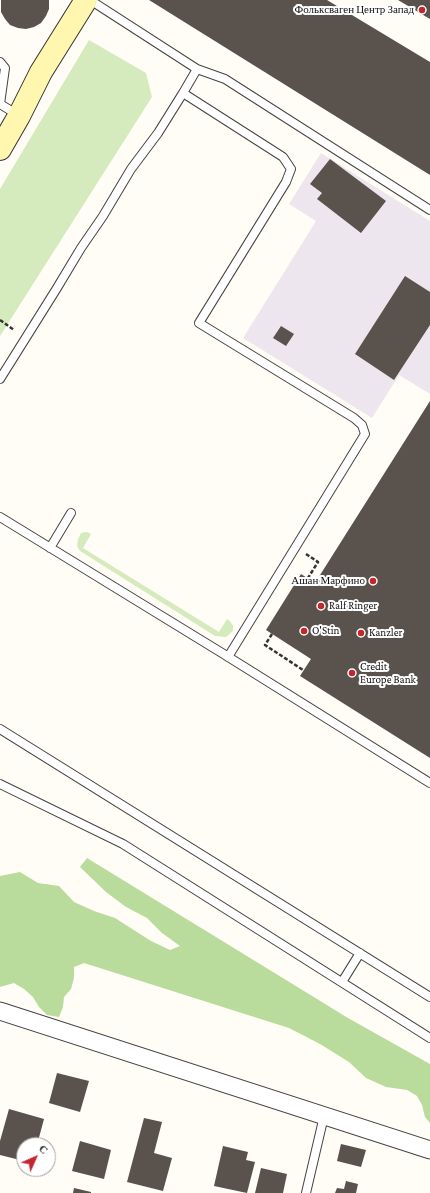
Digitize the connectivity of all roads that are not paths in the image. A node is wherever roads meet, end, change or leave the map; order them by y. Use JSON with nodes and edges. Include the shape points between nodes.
{"nodes":[{"id":1,"x":86,"y":0,"type":"edge"},
{"id":2,"x":90,"y":0,"type":"edge"},
{"id":3,"x":0,"y":62,"type":"edge"},
{"id":4,"x":197,"y":69,"type":"junction"},
{"id":5,"x":182,"y":93,"type":"junction"},
{"id":6,"x":19,"y":116,"type":"junction"},
{"id":7,"x":0,"y":148,"type":"edge"},
{"id":8,"x":430,"y":210,"type":"edge"},
{"id":9,"x":0,"y":379,"type":"edge"},
{"id":10,"x":71,"y":513,"type":"dead end"},
{"id":11,"x":0,"y":517,"type":"edge"},
{"id":12,"x":50,"y":548,"type":"junction"},
{"id":13,"x":228,"y":657,"type":"junction"},
{"id":14,"x":0,"y":730,"type":"edge"},
{"id":15,"x":0,"y":784,"type":"edge"},
{"id":16,"x":430,"y":784,"type":"edge"},
{"id":17,"x":360,"y":953,"type":"junction"},
{"id":18,"x":342,"y":982,"type":"junction"},
{"id":19,"x":430,"y":997,"type":"edge"},
{"id":20,"x":0,"y":1011,"type":"edge"},
{"id":21,"x":430,"y":1038,"type":"edge"},
{"id":22,"x":324,"y":1116,"type":"junction"},
{"id":23,"x":430,"y":1150,"type":"edge"},
{"id":24,"x":306,"y":1193,"type":"edge"}],
"edges":[{"from":1,"to":6,"type":"street","via":[[41,72]]},
{"from":2,"to":4,"type":"lane"},
{"from":3,"to":6,"type":"lane","via":[[5,68],[0,104]]},
{"from":4,"to":5,"type":"lane"},
{"from":4,"to":8,"type":"lane","via":[[224,79]]},
{"from":5,"to":9,"type":"lane","via":[[158,133],[131,169]]},
{"from":5,"to":13,"type":"lane","via":[[283,157],[291,169],[276,199],[199,323],[354,418],[362,425],[365,434]]},
{"from":6,"to":7,"type":"street"},
{"from":10,"to":12,"type":"lane"},
{"from":11,"to":12,"type":"lane"},
{"from":12,"to":13,"type":"lane"},
{"from":13,"to":16,"type":"lane"},
{"from":14,"to":17,"type":"lane"},
{"from":15,"to":18,"type":"lane","via":[[123,844]]},
{"from":17,"to":18,"type":"lane"},
{"from":17,"to":19,"type":"lane"},
{"from":18,"to":21,"type":"lane"},
{"from":20,"to":22,"type":"street"},
{"from":22,"to":23,"type":"street"},
{"from":22,"to":24,"type":"lane"}]}
